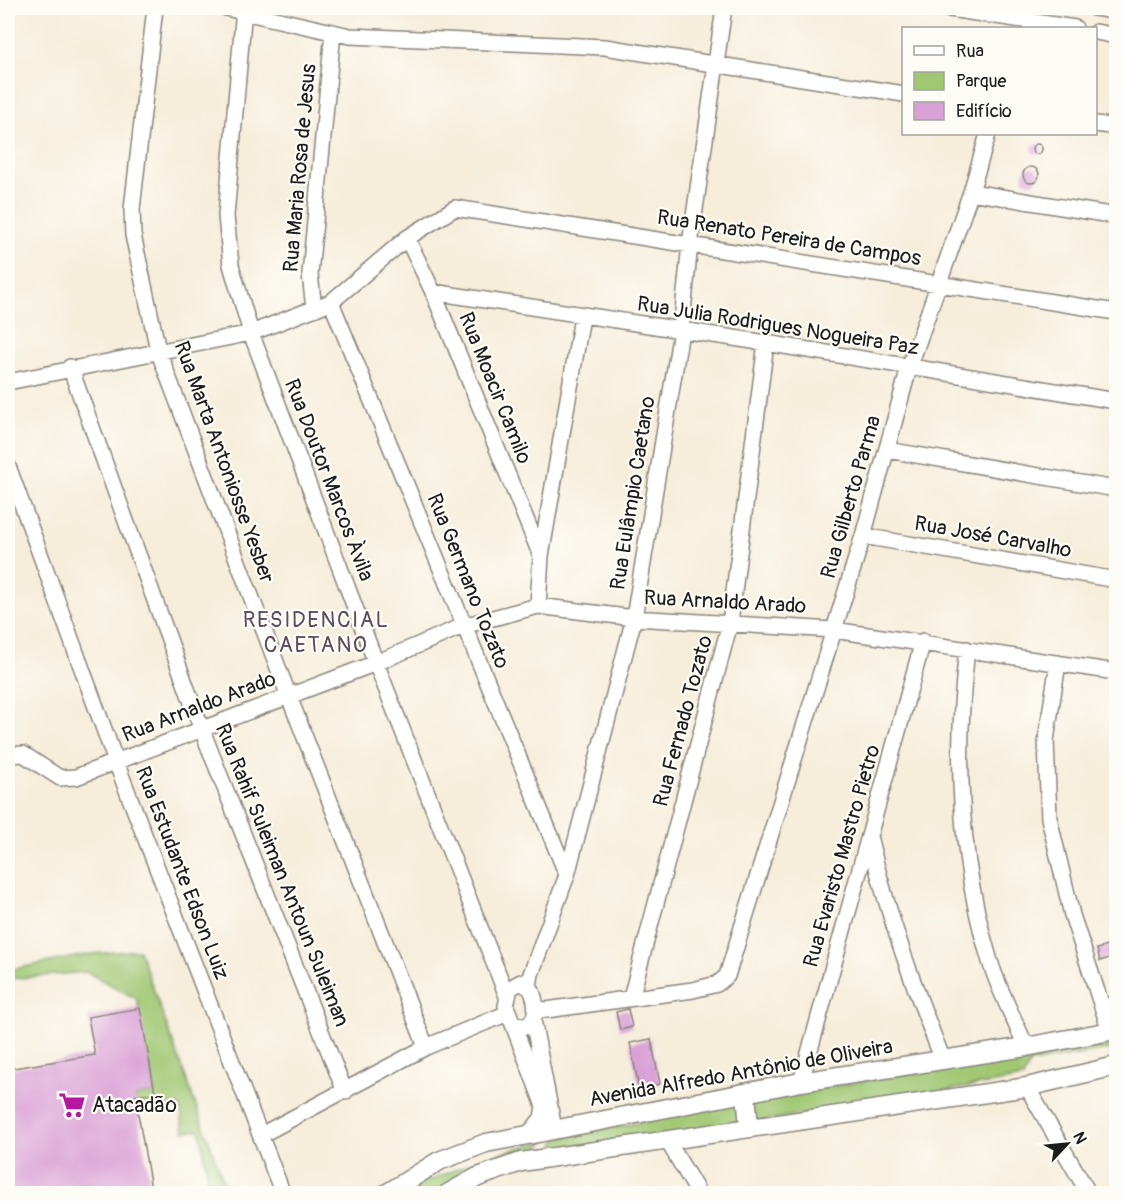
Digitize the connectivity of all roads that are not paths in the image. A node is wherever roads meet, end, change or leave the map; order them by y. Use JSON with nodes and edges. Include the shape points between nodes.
{"nodes":[{"id":1,"x":155,"y":8,"type":"edge"},
{"id":2,"x":226,"y":8,"type":"edge"},
{"id":3,"x":724,"y":8,"type":"edge"},
{"id":4,"x":943,"y":8,"type":"edge"},
{"id":5,"x":1094,"y":8,"type":"edge"},
{"id":6,"x":244,"y":9,"type":"edge"},
{"id":7,"x":1116,"y":11,"type":"edge"},
{"id":8,"x":1010,"y":18,"type":"edge"},
{"id":9,"x":1068,"y":27,"type":"edge"},
{"id":10,"x":333,"y":32,"type":"junction"},
{"id":11,"x":1097,"y":32,"type":"edge"},
{"id":12,"x":1116,"y":36,"type":"edge"},
{"id":13,"x":716,"y":63,"type":"junction"},
{"id":14,"x":902,"y":94,"type":"edge"},
{"id":15,"x":1097,"y":124,"type":"edge"},
{"id":16,"x":1116,"y":127,"type":"edge"},
{"id":17,"x":988,"y":135,"type":"edge"},
{"id":18,"x":972,"y":192,"type":"junction"},
{"id":19,"x":1116,"y":216,"type":"edge"},
{"id":20,"x":407,"y":238,"type":"junction"},
{"id":21,"x":690,"y":244,"type":"junction"},
{"id":22,"x":941,"y":282,"type":"junction"},
{"id":23,"x":433,"y":292,"type":"junction"},
{"id":24,"x":331,"y":302,"type":"junction"},
{"id":25,"x":314,"y":309,"type":"junction"},
{"id":26,"x":1116,"y":312,"type":"edge"},
{"id":27,"x":582,"y":317,"type":"junction"},
{"id":28,"x":681,"y":331,"type":"junction"},
{"id":29,"x":251,"y":333,"type":"junction"},
{"id":30,"x":766,"y":343,"type":"junction"},
{"id":31,"x":158,"y":350,"type":"junction"},
{"id":32,"x":70,"y":367,"type":"junction"},
{"id":33,"x":909,"y":368,"type":"junction"},
{"id":34,"x":8,"y":382,"type":"edge"},
{"id":35,"x":1116,"y":401,"type":"edge"},
{"id":36,"x":887,"y":450,"type":"junction"},
{"id":37,"x":8,"y":466,"type":"edge"},
{"id":38,"x":1116,"y":489,"type":"edge"},
{"id":39,"x":863,"y":536,"type":"junction"},
{"id":40,"x":541,"y":556,"type":"junction"},
{"id":41,"x":1116,"y":580,"type":"edge"},
{"id":42,"x":538,"y":606,"type":"junction"},
{"id":43,"x":634,"y":618,"type":"junction"},
{"id":44,"x":730,"y":623,"type":"junction"},
{"id":45,"x":463,"y":626,"type":"junction"},
{"id":46,"x":834,"y":630,"type":"junction"},
{"id":47,"x":923,"y":642,"type":"junction"},
{"id":48,"x":967,"y":649,"type":"junction"},
{"id":49,"x":376,"y":663,"type":"junction"},
{"id":50,"x":1058,"y":663,"type":"junction"},
{"id":51,"x":1116,"y":672,"type":"edge"},
{"id":52,"x":288,"y":694,"type":"junction"},
{"id":53,"x":202,"y":729,"type":"junction"},
{"id":54,"x":8,"y":755,"type":"edge"},
{"id":55,"x":116,"y":762,"type":"junction"},
{"id":56,"x":869,"y":837,"type":"junction"},
{"id":57,"x":567,"y":875,"type":"junction"},
{"id":58,"x":517,"y":985,"type":"junction"},
{"id":59,"x":632,"y":998,"type":"junction"},
{"id":60,"x":1116,"y":1001,"type":"edge"},
{"id":61,"x":537,"y":1013,"type":"junction"},
{"id":62,"x":1104,"y":1013,"type":"junction"},
{"id":63,"x":509,"y":1018,"type":"junction"},
{"id":64,"x":1113,"y":1031,"type":"edge"},
{"id":65,"x":426,"y":1047,"type":"junction"},
{"id":66,"x":1026,"y":1047,"type":"junction"},
{"id":67,"x":943,"y":1060,"type":"junction"},
{"id":68,"x":1116,"y":1066,"type":"edge"},
{"id":69,"x":801,"y":1082,"type":"junction"},
{"id":70,"x":1027,"y":1087,"type":"junction"},
{"id":71,"x":345,"y":1092,"type":"junction"},
{"id":72,"x":746,"y":1093,"type":"junction"},
{"id":73,"x":749,"y":1126,"type":"junction"},
{"id":74,"x":554,"y":1130,"type":"junction"},
{"id":75,"x":261,"y":1135,"type":"junction"},
{"id":76,"x":528,"y":1135,"type":"junction"},
{"id":77,"x":667,"y":1140,"type":"junction"},
{"id":78,"x":521,"y":1162,"type":"junction"},
{"id":79,"x":283,"y":1194,"type":"edge"},
{"id":80,"x":386,"y":1194,"type":"edge"},
{"id":81,"x":447,"y":1194,"type":"edge"},
{"id":82,"x":699,"y":1194,"type":"edge"},
{"id":83,"x":1089,"y":1194,"type":"edge"}],
"edges":[{"from":1,"to":31,"type":"street","name":"Rua Marta Antoniosse Yesber","via":[[132,209],[133,235]]},
{"from":2,"to":6,"type":"street"},
{"from":3,"to":13,"type":"street","name":"Rua Eulâmpio Caetano"},
{"from":4,"to":8,"type":"street"},
{"from":5,"to":7,"type":"street"},
{"from":6,"to":10,"type":"street"},
{"from":6,"to":29,"type":"street","name":"Rua Doutor Marcos Àvila","via":[[226,216],[231,266]]},
{"from":8,"to":9,"type":"street"},
{"from":10,"to":13,"type":"street","via":[[350,36],[594,46]]},
{"from":10,"to":25,"type":"street","name":"Rua Maria Rosa de Jesus","via":[[310,274]]},
{"from":11,"to":12,"type":"street"},
{"from":13,"to":14,"type":"street"},
{"from":13,"to":21,"type":"street","name":"Rua Eulâmpio Caetano"},
{"from":15,"to":16,"type":"street"},
{"from":17,"to":18,"type":"street","name":"Rua Gilberto Parma"},
{"from":18,"to":19,"type":"street"},
{"from":18,"to":22,"type":"street","name":"Rua Gilberto Parma"},
{"from":20,"to":21,"type":"street","name":"Rua Renato Pereira de Campos","via":[[455,207]]},
{"from":20,"to":23,"type":"street","name":"Rua Moacir Camilo"},
{"from":20,"to":24,"type":"street"},
{"from":21,"to":22,"type":"street","name":"Rua Renato Pereira de Campos"},
{"from":21,"to":28,"type":"street","name":"Rua Eulâmpio Caetano"},
{"from":22,"to":26,"type":"street","name":"Rua Renato Pereira de Campos"},
{"from":22,"to":33,"type":"street","name":"Rua Gilberto Parma"},
{"from":23,"to":27,"type":"street","name":"Rua Julia Rodrigues Nogueira Paz"},
{"from":23,"to":40,"type":"street","name":"Rua Moacir Camilo"},
{"from":24,"to":25,"type":"street"},
{"from":24,"to":45,"type":"street","name":"Rua Germano Tozato"},
{"from":25,"to":29,"type":"street"},
{"from":27,"to":28,"type":"street","name":"Rua Julia Rodrigues Nogueira Paz"},
{"from":27,"to":40,"type":"street"},
{"from":28,"to":30,"type":"street","name":"Rua Julia Rodrigues Nogueira Paz"},
{"from":28,"to":43,"type":"street","name":"Rua Eulâmpio Caetano"},
{"from":29,"to":31,"type":"street"},
{"from":29,"to":49,"type":"street","name":"Rua Doutor Marcos Àvila"},
{"from":30,"to":33,"type":"street","name":"Rua Julia Rodrigues Nogueira Paz"},
{"from":30,"to":44,"type":"street","name":"Rua Fernado Tozato"},
{"from":31,"to":32,"type":"street"},
{"from":31,"to":52,"type":"street","name":"Rua Marta Antoniosse Yesber"},
{"from":32,"to":34,"type":"street"},
{"from":32,"to":53,"type":"street","name":"Rua Rahif Suleiman Antoun Suleiman"},
{"from":33,"to":35,"type":"street","name":"Rua Julia Rodrigues Nogueira Paz"},
{"from":33,"to":36,"type":"street","name":"Rua Gilberto Parma"},
{"from":36,"to":38,"type":"street"},
{"from":36,"to":39,"type":"street","name":"Rua Gilberto Parma"},
{"from":37,"to":55,"type":"street","name":"Rua Estudante Edson Luiz"},
{"from":39,"to":41,"type":"street","name":"Rua José Carvalho"},
{"from":39,"to":46,"type":"street","name":"Rua Gilberto Parma"},
{"from":40,"to":42,"type":"street"},
{"from":42,"to":43,"type":"street","name":"Rua Arnaldo Arado"},
{"from":42,"to":45,"type":"street","name":"Rua Arnaldo Arado"},
{"from":43,"to":44,"type":"street","name":"Rua Arnaldo Arado"},
{"from":43,"to":57,"type":"street","name":"Rua Eulâmpio Caetano"},
{"from":44,"to":46,"type":"street","name":"Rua Arnaldo Arado"},
{"from":44,"to":59,"type":"street","name":"Rua Fernado Tozato"},
{"from":45,"to":49,"type":"street","name":"Rua Arnaldo Arado"},
{"from":45,"to":57,"type":"street","name":"Rua Germano Tozato"},
{"from":46,"to":47,"type":"street","name":"Rua Arnaldo Arado"},
{"from":46,"to":59,"type":"street","name":"Rua Gilberto Parma","via":[[727,976],[717,984],[693,990]]},
{"from":47,"to":48,"type":"street","name":"Rua Arnaldo Arado"},
{"from":47,"to":56,"type":"street","name":"Rua Evaristo Mastro Pietro"},
{"from":48,"to":50,"type":"street","name":"Rua Arnaldo Arado"},
{"from":48,"to":66,"type":"street","via":[[959,729],[967,865],[989,960]]},
{"from":49,"to":52,"type":"street","name":"Rua Arnaldo Arado"},
{"from":49,"to":58,"type":"street","name":"Rua Doutor Marcos Àvila"},
{"from":50,"to":51,"type":"street","name":"Rua Arnaldo Arado"},
{"from":50,"to":62,"type":"street","via":[[1046,740],[1049,818],[1072,915]]},
{"from":52,"to":53,"type":"street","name":"Rua Arnaldo Arado"},
{"from":52,"to":65,"type":"street","name":"Rua Marta Antoniosse Yesber"},
{"from":53,"to":55,"type":"street","name":"Rua Arnaldo Arado"},
{"from":53,"to":71,"type":"street","name":"Rua Rahif Suleiman Antoun Suleiman"},
{"from":54,"to":55,"type":"street","name":"Rua Arnaldo Arado","via":[[23,754],[60,778],[76,777]]},
{"from":55,"to":75,"type":"street","name":"Rua Estudante Edson Luiz"},
{"from":56,"to":67,"type":"street","via":[[891,919]]},
{"from":56,"to":69,"type":"street","name":"Rua Evaristo Mastro Pietro"},
{"from":57,"to":58,"type":"street","name":"Rua Eulâmpio Caetano"},
{"from":58,"to":61,"type":"street"},
{"from":58,"to":63,"type":"street"},
{"from":59,"to":61,"type":"street"},
{"from":60,"to":62,"type":"street"},
{"from":61,"to":63,"type":"street","via":[[525,1027]]},
{"from":61,"to":74,"type":"street"},
{"from":62,"to":64,"type":"street"},
{"from":63,"to":65,"type":"street"},
{"from":63,"to":76,"type":"street","via":[[544,1106],[542,1118]]},
{"from":64,"to":66,"type":"main road","name":"Avenida Alfredo Antônio de Oliveira"},
{"from":65,"to":71,"type":"street"},
{"from":66,"to":67,"type":"main road","name":"Avenida Alfredo Antônio de Oliveira"},
{"from":67,"to":69,"type":"main road","name":"Avenida Alfredo Antônio de Oliveira"},
{"from":68,"to":70,"type":"main road"},
{"from":69,"to":72,"type":"main road","name":"Avenida Alfredo Antônio de Oliveira"},
{"from":70,"to":73,"type":"main road"},
{"from":70,"to":83,"type":"street"},
{"from":71,"to":75,"type":"street"},
{"from":72,"to":73,"type":"main road"},
{"from":72,"to":74,"type":"main road","name":"Avenida Alfredo Antônio de Oliveira"},
{"from":73,"to":77,"type":"main road"},
{"from":74,"to":76,"type":"main road","name":"Avenida Alfredo Antônio de Oliveira"},
{"from":74,"to":78,"type":"main road","via":[[543,1148]]},
{"from":75,"to":79,"type":"street","name":"Rua Estudante Edson Luiz"},
{"from":76,"to":80,"type":"main road","name":"Avenida Alfredo Antônio de Oliveira","via":[[486,1143],[439,1161]]},
{"from":77,"to":78,"type":"main road"},
{"from":77,"to":82,"type":"street"},
{"from":78,"to":81,"type":"main road","via":[[478,1177]]}]}
